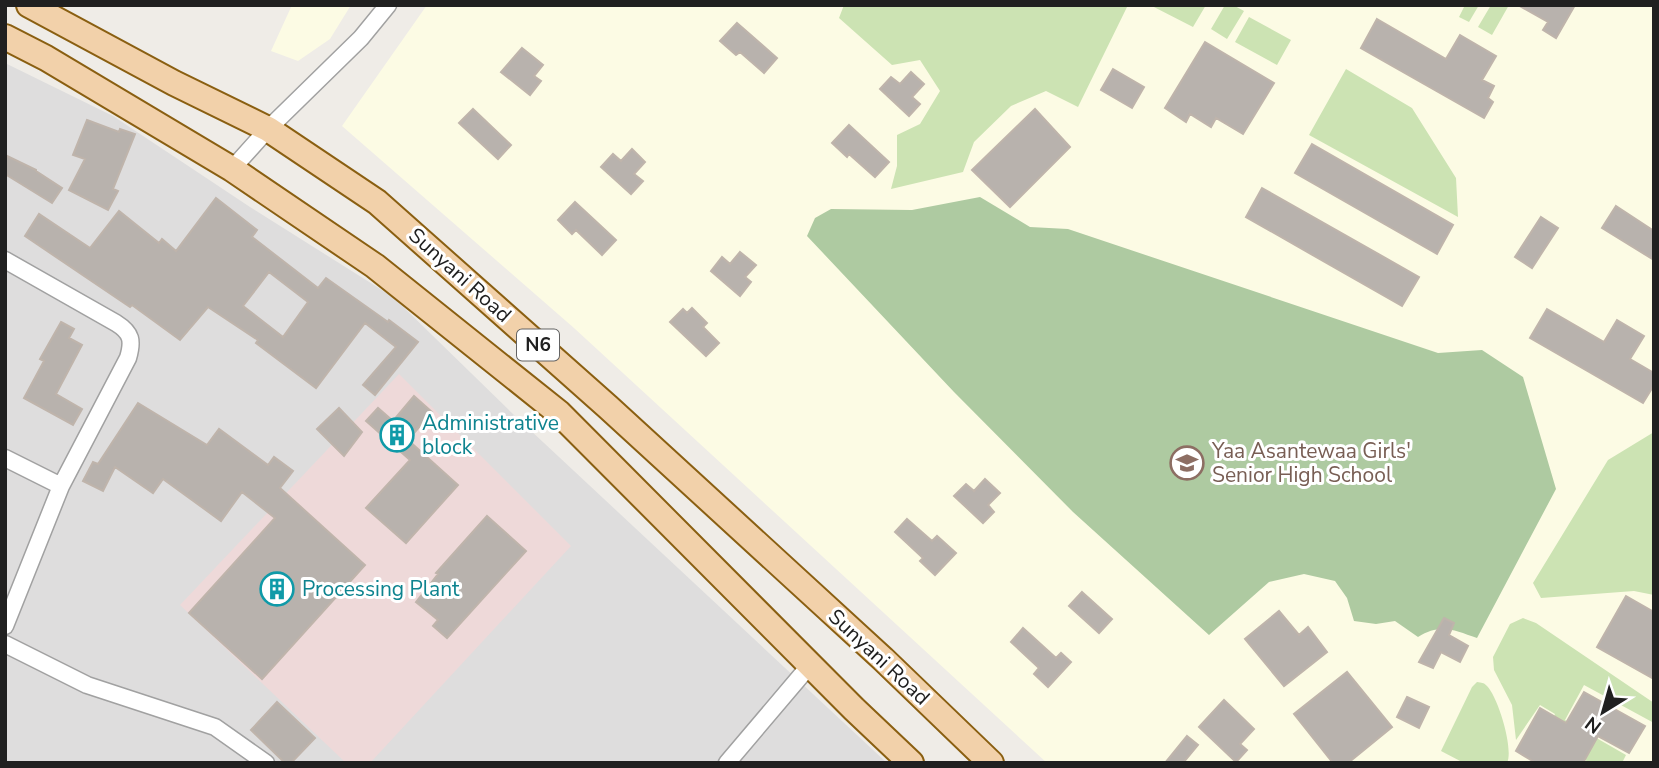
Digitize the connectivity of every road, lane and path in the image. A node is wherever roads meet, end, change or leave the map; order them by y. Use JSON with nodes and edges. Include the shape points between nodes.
{"nodes":[{"id":1,"x":29,"y":5,"type":"edge"},
{"id":2,"x":388,"y":5,"type":"edge"},
{"id":3,"x":5,"y":37,"type":"edge"},
{"id":4,"x":268,"y":129,"type":"junction"},
{"id":5,"x":232,"y":169,"type":"junction"},
{"id":6,"x":5,"y":260,"type":"edge"},
{"id":7,"x":5,"y":458,"type":"edge"},
{"id":8,"x":61,"y":486,"type":"junction"},
{"id":9,"x":5,"y":626,"type":"edge"},
{"id":10,"x":5,"y":644,"type":"edge"},
{"id":11,"x":810,"y":665,"type":"junction"},
{"id":12,"x":266,"y":763,"type":"edge"},
{"id":13,"x":727,"y":763,"type":"edge"},
{"id":14,"x":911,"y":763,"type":"edge"},
{"id":15,"x":991,"y":763,"type":"edge"}],
"edges":[{"from":1,"to":4,"type":"main road","name":"Sunyani Road","number":"N6"},
{"from":2,"to":4,"type":"street","via":[[361,38]]},
{"from":3,"to":5,"type":"main road","name":"Sunyani Road","number":"N6"},
{"from":4,"to":5,"type":"street"},
{"from":4,"to":15,"type":"main road","name":"Sunyani Road","number":"N6","via":[[377,202],[608,407]]},
{"from":5,"to":11,"type":"main road","name":"Sunyani Road","number":"N6","via":[[375,265],[559,413]]},
{"from":6,"to":8,"type":"street","via":[[117,323],[132,339],[128,358]]},
{"from":7,"to":8,"type":"street"},
{"from":8,"to":9,"type":"street"},
{"from":10,"to":12,"type":"street","via":[[87,685],[215,727]]},
{"from":11,"to":13,"type":"street"},
{"from":11,"to":14,"type":"main road","name":"Sunyani Road","number":"N6"}]}
